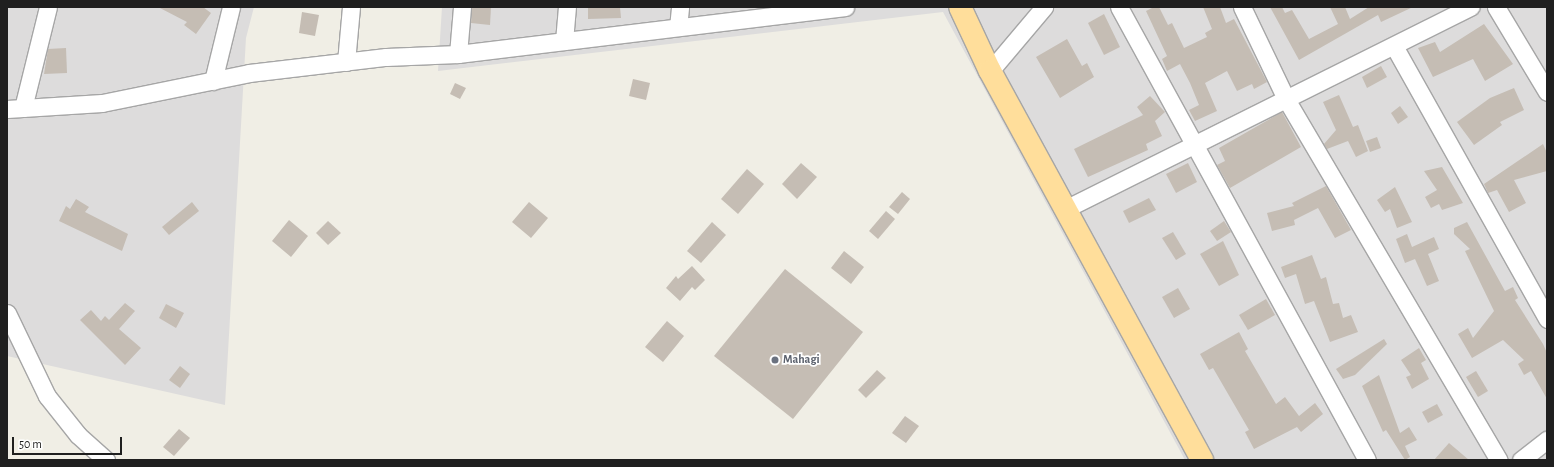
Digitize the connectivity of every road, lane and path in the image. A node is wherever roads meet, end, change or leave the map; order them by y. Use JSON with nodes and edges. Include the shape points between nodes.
{"nodes":[{"id":1,"x":48,"y":7,"type":"edge"},
{"id":2,"x":231,"y":7,"type":"edge"},
{"id":3,"x":351,"y":7,"type":"edge"},
{"id":4,"x":462,"y":7,"type":"edge"},
{"id":5,"x":567,"y":7,"type":"edge"},
{"id":6,"x":680,"y":7,"type":"edge"},
{"id":7,"x":846,"y":7,"type":"edge"},
{"id":8,"x":960,"y":7,"type":"edge"},
{"id":9,"x":1044,"y":7,"type":"edge"},
{"id":10,"x":1119,"y":7,"type":"edge"},
{"id":11,"x":1242,"y":7,"type":"edge"},
{"id":12,"x":1471,"y":7,"type":"edge"},
{"id":13,"x":1496,"y":7,"type":"edge"},
{"id":14,"x":785,"y":11,"type":"edge"},
{"id":15,"x":678,"y":27,"type":"junction"},
{"id":16,"x":564,"y":41,"type":"junction"},
{"id":17,"x":1394,"y":46,"type":"junction"},
{"id":18,"x":458,"y":54,"type":"junction"},
{"id":19,"x":346,"y":62,"type":"junction"},
{"id":20,"x":990,"y":71,"type":"junction"},
{"id":21,"x":213,"y":81,"type":"junction"},
{"id":22,"x":1547,"y":92,"type":"edge"},
{"id":23,"x":1286,"y":99,"type":"junction"},
{"id":24,"x":15,"y":108,"type":"edge"},
{"id":25,"x":1192,"y":146,"type":"junction"},
{"id":26,"x":1067,"y":208,"type":"junction"},
{"id":27,"x":7,"y":313,"type":"edge"},
{"id":28,"x":1547,"y":319,"type":"edge"},
{"id":29,"x":1547,"y":440,"type":"edge"},
{"id":30,"x":106,"y":460,"type":"edge"},
{"id":31,"x":1202,"y":460,"type":"edge"},
{"id":32,"x":1367,"y":460,"type":"edge"},
{"id":33,"x":1499,"y":460,"type":"edge"},
{"id":34,"x":1520,"y":460,"type":"edge"}],
"edges":[{"from":1,"to":24,"type":"street"},
{"from":2,"to":21,"type":"street"},
{"from":3,"to":19,"type":"street"},
{"from":4,"to":18,"type":"street"},
{"from":5,"to":16,"type":"street"},
{"from":6,"to":15,"type":"street"},
{"from":7,"to":14,"type":"street"},
{"from":8,"to":20,"type":"main road"},
{"from":9,"to":20,"type":"street"},
{"from":10,"to":25,"type":"street"},
{"from":11,"to":23,"type":"street"},
{"from":12,"to":17,"type":"street"},
{"from":13,"to":22,"type":"street"},
{"from":14,"to":15,"type":"street"},
{"from":15,"to":16,"type":"street"},
{"from":16,"to":18,"type":"street"},
{"from":17,"to":23,"type":"street"},
{"from":17,"to":28,"type":"street"},
{"from":18,"to":19,"type":"street"},
{"from":19,"to":21,"type":"street"},
{"from":20,"to":26,"type":"main road"},
{"from":21,"to":24,"type":"street","via":[[102,103]]},
{"from":23,"to":25,"type":"street"},
{"from":23,"to":33,"type":"street"},
{"from":25,"to":26,"type":"street"},
{"from":25,"to":32,"type":"street"},
{"from":26,"to":31,"type":"main road"},
{"from":27,"to":30,"type":"street","via":[[47,396],[78,435]]},
{"from":29,"to":34,"type":"street"}]}
